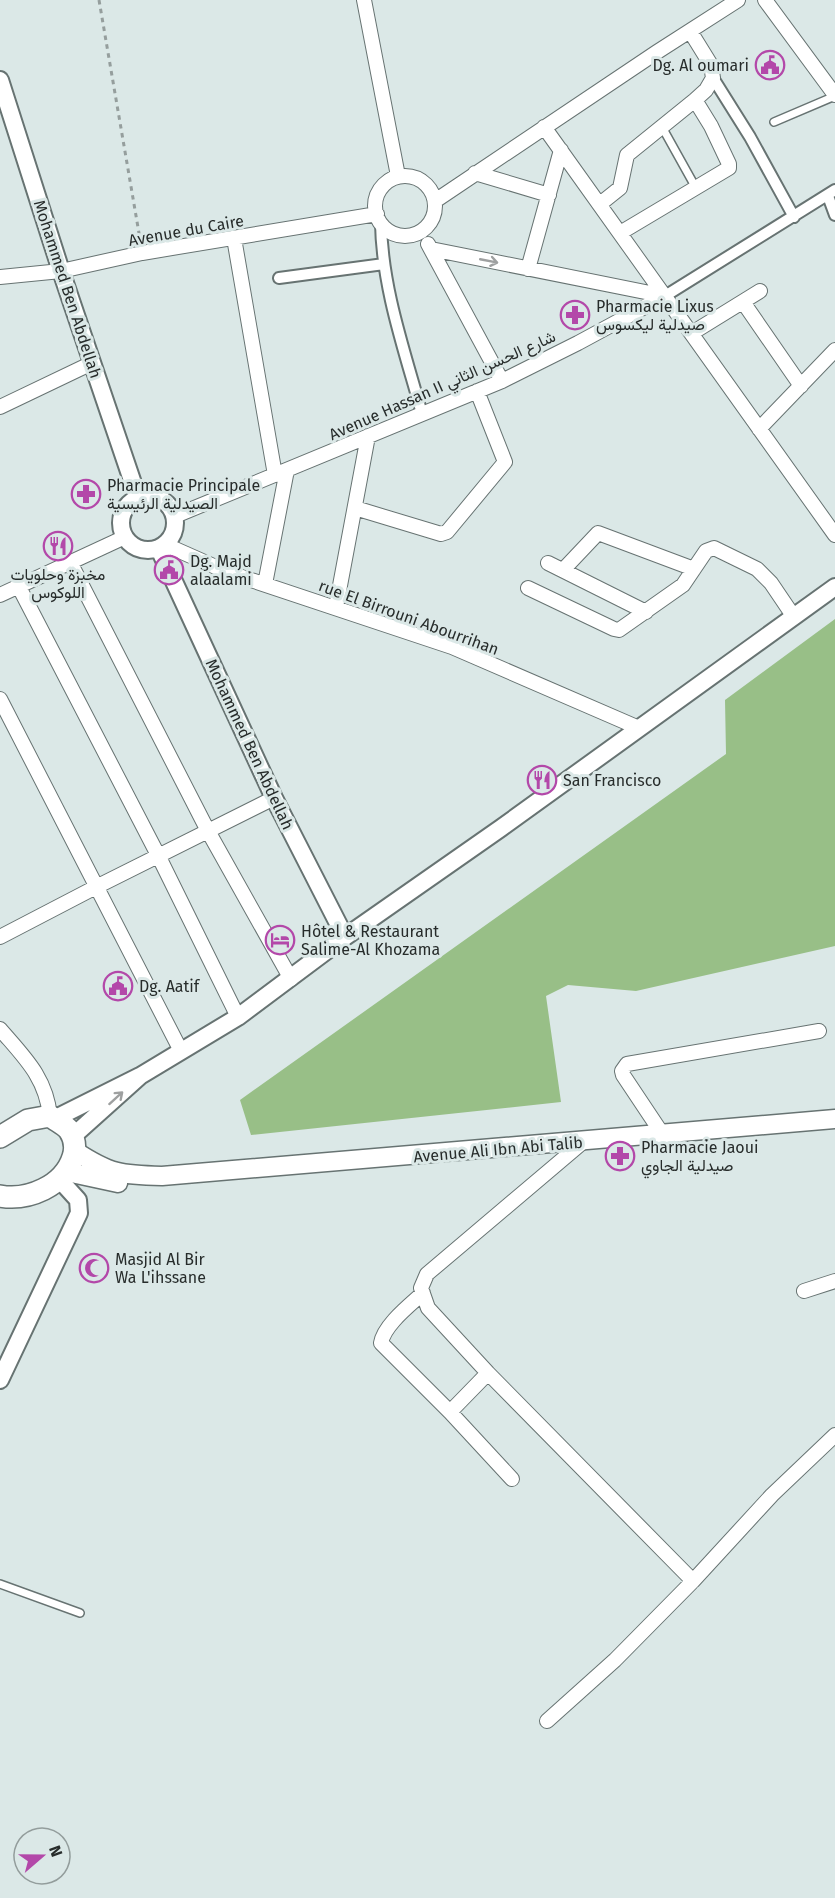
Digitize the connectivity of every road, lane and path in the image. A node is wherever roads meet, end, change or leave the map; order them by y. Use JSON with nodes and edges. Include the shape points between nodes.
{"nodes":[{"id":1,"x":99,"y":0,"type":"edge"},
{"id":2,"x":364,"y":0,"type":"edge"},
{"id":3,"x":738,"y":0,"type":"edge"},
{"id":4,"x":765,"y":0,"type":"edge"},
{"id":5,"x":690,"y":31,"type":"junction"},
{"id":6,"x":713,"y":78,"type":"junction"},
{"id":7,"x":0,"y":80,"type":"edge"},
{"id":8,"x":835,"y":95,"type":"edge"},
{"id":9,"x":695,"y":100,"type":"junction"},
{"id":10,"x":774,"y":122,"type":"dead end"},
{"id":11,"x":544,"y":127,"type":"junction"},
{"id":12,"x":662,"y":128,"type":"junction"},
{"id":13,"x":561,"y":150,"type":"junction"},
{"id":14,"x":475,"y":173,"type":"junction"},
{"id":15,"x":398,"y":176,"type":"junction"},
{"id":16,"x":696,"y":188,"type":"junction"},
{"id":17,"x":831,"y":193,"type":"edge"},
{"id":18,"x":549,"y":195,"type":"junction"},
{"id":19,"x":435,"y":201,"type":"junction"},
{"id":20,"x":600,"y":204,"type":"junction"},
{"id":21,"x":835,"y":215,"type":"edge"},
{"id":22,"x":794,"y":217,"type":"junction"},
{"id":23,"x":379,"y":219,"type":"junction"},
{"id":24,"x":421,"y":231,"type":"junction"},
{"id":25,"x":620,"y":233,"type":"junction"},
{"id":26,"x":234,"y":238,"type":"junction"},
{"id":27,"x":431,"y":249,"type":"junction"},
{"id":28,"x":142,"y":253,"type":"junction"},
{"id":29,"x":384,"y":264,"type":"junction"},
{"id":30,"x":528,"y":269,"type":"junction"},
{"id":31,"x":61,"y":271,"type":"junction"},
{"id":32,"x":0,"y":277,"type":"edge"},
{"id":33,"x":279,"y":278,"type":"dead end"},
{"id":34,"x":760,"y":291,"type":"dead end"},
{"id":35,"x":665,"y":296,"type":"junction"},
{"id":36,"x":743,"y":302,"type":"junction"},
{"id":37,"x":692,"y":333,"type":"junction"},
{"id":38,"x":835,"y":350,"type":"edge"},
{"id":39,"x":92,"y":363,"type":"junction"},
{"id":40,"x":502,"y":381,"type":"junction"},
{"id":41,"x":801,"y":386,"type":"junction"},
{"id":42,"x":477,"y":391,"type":"junction"},
{"id":43,"x":0,"y":407,"type":"edge"},
{"id":44,"x":422,"y":414,"type":"junction"},
{"id":45,"x":759,"y":429,"type":"junction"},
{"id":46,"x":368,"y":436,"type":"junction"},
{"id":47,"x":281,"y":473,"type":"junction"},
{"id":48,"x":138,"y":498,"type":"junction"},
{"id":49,"x":355,"y":508,"type":"junction"},
{"id":50,"x":175,"y":516,"type":"junction"},
{"id":51,"x":835,"y":535,"type":"edge"},
{"id":52,"x":125,"y":537,"type":"junction"},
{"id":53,"x":162,"y":547,"type":"junction"},
{"id":54,"x":70,"y":562,"type":"junction"},
{"id":55,"x":548,"y":563,"type":"dead end"},
{"id":56,"x":694,"y":569,"type":"junction"},
{"id":57,"x":563,"y":570,"type":"junction"},
{"id":58,"x":265,"y":584,"type":"junction"},
{"id":59,"x":19,"y":587,"type":"junction"},
{"id":60,"x":835,"y":587,"type":"edge"},
{"id":61,"x":528,"y":588,"type":"dead end"},
{"id":62,"x":0,"y":595,"type":"edge"},
{"id":63,"x":336,"y":607,"type":"junction"},
{"id":64,"x":646,"y":612,"type":"junction"},
{"id":65,"x":794,"y":617,"type":"junction"},
{"id":66,"x":0,"y":699,"type":"edge"},
{"id":67,"x":639,"y":728,"type":"junction"},
{"id":68,"x":274,"y":798,"type":"junction"},
{"id":69,"x":208,"y":831,"type":"junction"},
{"id":70,"x":159,"y":856,"type":"junction"},
{"id":71,"x":96,"y":887,"type":"junction"},
{"id":72,"x":0,"y":937,"type":"edge"},
{"id":73,"x":345,"y":937,"type":"junction"},
{"id":74,"x":291,"y":979,"type":"junction"},
{"id":75,"x":238,"y":1017,"type":"junction"},
{"id":76,"x":0,"y":1029,"type":"edge"},
{"id":77,"x":819,"y":1031,"type":"dead end"},
{"id":78,"x":181,"y":1052,"type":"junction"},
{"id":79,"x":140,"y":1076,"type":"junction"},
{"id":80,"x":52,"y":1117,"type":"junction"},
{"id":81,"x":835,"y":1119,"type":"edge"},
{"id":82,"x":663,"y":1135,"type":"junction"},
{"id":83,"x":0,"y":1137,"type":"edge"},
{"id":84,"x":583,"y":1142,"type":"junction"},
{"id":85,"x":74,"y":1144,"type":"junction"},
{"id":86,"x":63,"y":1176,"type":"junction"},
{"id":87,"x":162,"y":1176,"type":"junction"},
{"id":88,"x":0,"y":1196,"type":"edge"},
{"id":89,"x":835,"y":1281,"type":"edge"},
{"id":90,"x":804,"y":1291,"type":"dead end"},
{"id":91,"x":423,"y":1293,"type":"junction"},
{"id":92,"x":4,"y":1361,"type":"edge"},
{"id":93,"x":488,"y":1373,"type":"junction"},
{"id":94,"x":0,"y":1380,"type":"edge"},
{"id":95,"x":450,"y":1412,"type":"junction"},
{"id":96,"x":835,"y":1435,"type":"edge"},
{"id":97,"x":512,"y":1479,"type":"dead end"},
{"id":98,"x":693,"y":1581,"type":"junction"},
{"id":99,"x":0,"y":1584,"type":"edge"},
{"id":100,"x":80,"y":1613,"type":"dead end"},
{"id":101,"x":548,"y":1721,"type":"dead end"}],
"edges":[{"from":1,"to":28,"type":"path"},
{"from":2,"to":15,"type":"street"},
{"from":3,"to":5,"type":"street"},
{"from":4,"to":8,"type":"street"},
{"from":5,"to":6,"type":"street","via":[[711,65]]},
{"from":5,"to":11,"type":"street"},
{"from":6,"to":9,"type":"street"},
{"from":6,"to":22,"type":"street"},
{"from":7,"to":31,"type":"street","name":"Mohammed Ben Abdellah"},
{"from":8,"to":10,"type":"lane"},
{"from":9,"to":12,"type":"street"},
{"from":9,"to":16,"type":"street","via":[[729,164],[729,168]]},
{"from":11,"to":13,"type":"street"},
{"from":11,"to":14,"type":"street"},
{"from":12,"to":16,"type":"lane"},
{"from":12,"to":20,"type":"street","via":[[627,154],[620,188]]},
{"from":13,"to":18,"type":"street"},
{"from":13,"to":20,"type":"street"},
{"from":14,"to":18,"type":"street"},
{"from":14,"to":19,"type":"street"},
{"from":15,"to":19,"type":"street","via":[[421,180]]},
{"from":15,"to":23,"type":"street","via":[[387,182],[377,196]]},
{"from":16,"to":25,"type":"street"},
{"from":17,"to":21,"type":"street"},
{"from":17,"to":22,"type":"street","name":"Avenue Hassan II شارع الحسن الثاني"},
{"from":18,"to":30,"type":"street"},
{"from":19,"to":24,"type":"street","via":[[433,218]]},
{"from":20,"to":25,"type":"street"},
{"from":22,"to":35,"type":"street","name":"Avenue Hassan II شارع الحسن الثاني"},
{"from":23,"to":24,"type":"street","via":[[395,234],[413,235]]},
{"from":23,"to":26,"type":"street","name":"Avenue du Caire"},
{"from":23,"to":29,"type":"street"},
{"from":24,"to":27,"type":"street"},
{"from":25,"to":35,"type":"street"},
{"from":26,"to":28,"type":"street","name":"Avenue du Caire"},
{"from":26,"to":47,"type":"street"},
{"from":27,"to":30,"type":"street","one_way":true},
{"from":27,"to":40,"type":"street"},
{"from":28,"to":31,"type":"street","name":"Avenue du Caire"},
{"from":29,"to":33,"type":"street"},
{"from":29,"to":44,"type":"street"},
{"from":30,"to":35,"type":"street"},
{"from":31,"to":32,"type":"street","name":"Avenue du Caire"},
{"from":31,"to":39,"type":"street","name":"Mohammed Ben Abdellah"},
{"from":34,"to":36,"type":"street"},
{"from":35,"to":37,"type":"street"},
{"from":35,"to":40,"type":"street","name":"Avenue Hassan II شارع الحسن الثاني"},
{"from":36,"to":37,"type":"street"},
{"from":36,"to":41,"type":"street"},
{"from":37,"to":45,"type":"street"},
{"from":38,"to":41,"type":"street"},
{"from":39,"to":43,"type":"street"},
{"from":39,"to":48,"type":"street","name":"Mohammed Ben Abdellah"},
{"from":40,"to":42,"type":"street","name":"Avenue Hassan II شارع الحسن الثاني"},
{"from":41,"to":45,"type":"street"},
{"from":42,"to":44,"type":"street","name":"Avenue Hassan II شارع الحسن الثاني"},
{"from":42,"to":49,"type":"street","via":[[505,462],[447,532],[441,534]]},
{"from":44,"to":46,"type":"street","name":"Avenue Hassan II شارع الحسن الثاني"},
{"from":45,"to":51,"type":"street"},
{"from":46,"to":47,"type":"street","name":"Avenue Hassan II شارع الحسن الثاني"},
{"from":46,"to":49,"type":"street"},
{"from":47,"to":50,"type":"street","name":"Avenue Hassan II شارع الحسن الثاني"},
{"from":47,"to":58,"type":"street"},
{"from":48,"to":50,"type":"street","via":[[161,499]]},
{"from":48,"to":52,"type":"street","via":[[122,515]]},
{"from":49,"to":63,"type":"street"},
{"from":50,"to":53,"type":"street","via":[[174,532]]},
{"from":52,"to":53,"type":"street","via":[[136,548],[152,551]]},
{"from":52,"to":54,"type":"street"},
{"from":53,"to":58,"type":"street","name":"rue El Birrouni Abourrihan"},
{"from":53,"to":68,"type":"street","name":"Mohammed Ben Abdellah"},
{"from":54,"to":59,"type":"street"},
{"from":54,"to":69,"type":"street"},
{"from":55,"to":57,"type":"street"},
{"from":56,"to":57,"type":"street","via":[[598,533]]},
{"from":56,"to":64,"type":"street","via":[[683,585]]},
{"from":56,"to":65,"type":"street","via":[[706,551],[714,548],[757,569]]},
{"from":57,"to":64,"type":"street"},
{"from":58,"to":63,"type":"street","name":"rue El Birrouni Abourrihan"},
{"from":59,"to":62,"type":"street"},
{"from":59,"to":70,"type":"street"},
{"from":60,"to":65,"type":"street"},
{"from":61,"to":64,"type":"street","via":[[614,629],[619,630]]},
{"from":63,"to":67,"type":"street","name":"rue El Birrouni Abourrihan","via":[[452,647]]},
{"from":65,"to":67,"type":"street"},
{"from":66,"to":71,"type":"street"},
{"from":67,"to":73,"type":"street"},
{"from":68,"to":69,"type":"street"},
{"from":68,"to":73,"type":"street","name":"Mohammed Ben Abdellah"},
{"from":69,"to":70,"type":"street"},
{"from":69,"to":74,"type":"street"},
{"from":70,"to":71,"type":"street"},
{"from":70,"to":75,"type":"street"},
{"from":71,"to":72,"type":"street"},
{"from":71,"to":78,"type":"street"},
{"from":73,"to":74,"type":"street"},
{"from":74,"to":75,"type":"street"},
{"from":75,"to":78,"type":"street"},
{"from":76,"to":80,"type":"street","via":[[35,1071],[49,1099]]},
{"from":77,"to":82,"type":"street","via":[[627,1064],[623,1075]]},
{"from":78,"to":79,"type":"street"},
{"from":79,"to":80,"type":"street"},
{"from":85,"to":79,"type":"street","one_way":true},
{"from":80,"to":83,"type":"highway","via":[[28,1120]]},
{"from":80,"to":85,"type":"highway","via":[[68,1128]]},
{"from":81,"to":82,"type":"main road","name":"Avenue Ali Ibn Abi Talib"},
{"from":82,"to":84,"type":"main road","name":"Avenue Ali Ibn Abi Talib"},
{"from":84,"to":87,"type":"main road","name":"Avenue Ali Ibn Abi Talib"},
{"from":84,"to":91,"type":"street","via":[[427,1274]]},
{"from":85,"to":86,"type":"highway"},
{"from":85,"to":87,"type":"main road","via":[[108,1170]]},
{"from":86,"to":87,"type":"main road","via":[[115,1183]]},
{"from":86,"to":88,"type":"highway","via":[[29,1195]]},
{"from":86,"to":92,"type":"street","via":[[78,1200],[79,1213]]},
{"from":89,"to":90,"type":"street"},
{"from":91,"to":93,"type":"street","via":[[428,1308]]},
{"from":91,"to":95,"type":"street","via":[[387,1328],[381,1343]]},
{"from":92,"to":94,"type":"street"},
{"from":93,"to":95,"type":"street"},
{"from":93,"to":98,"type":"street"},
{"from":95,"to":97,"type":"street"},
{"from":96,"to":98,"type":"street","via":[[772,1495]]},
{"from":98,"to":101,"type":"street"},
{"from":99,"to":100,"type":"lane"}]}
